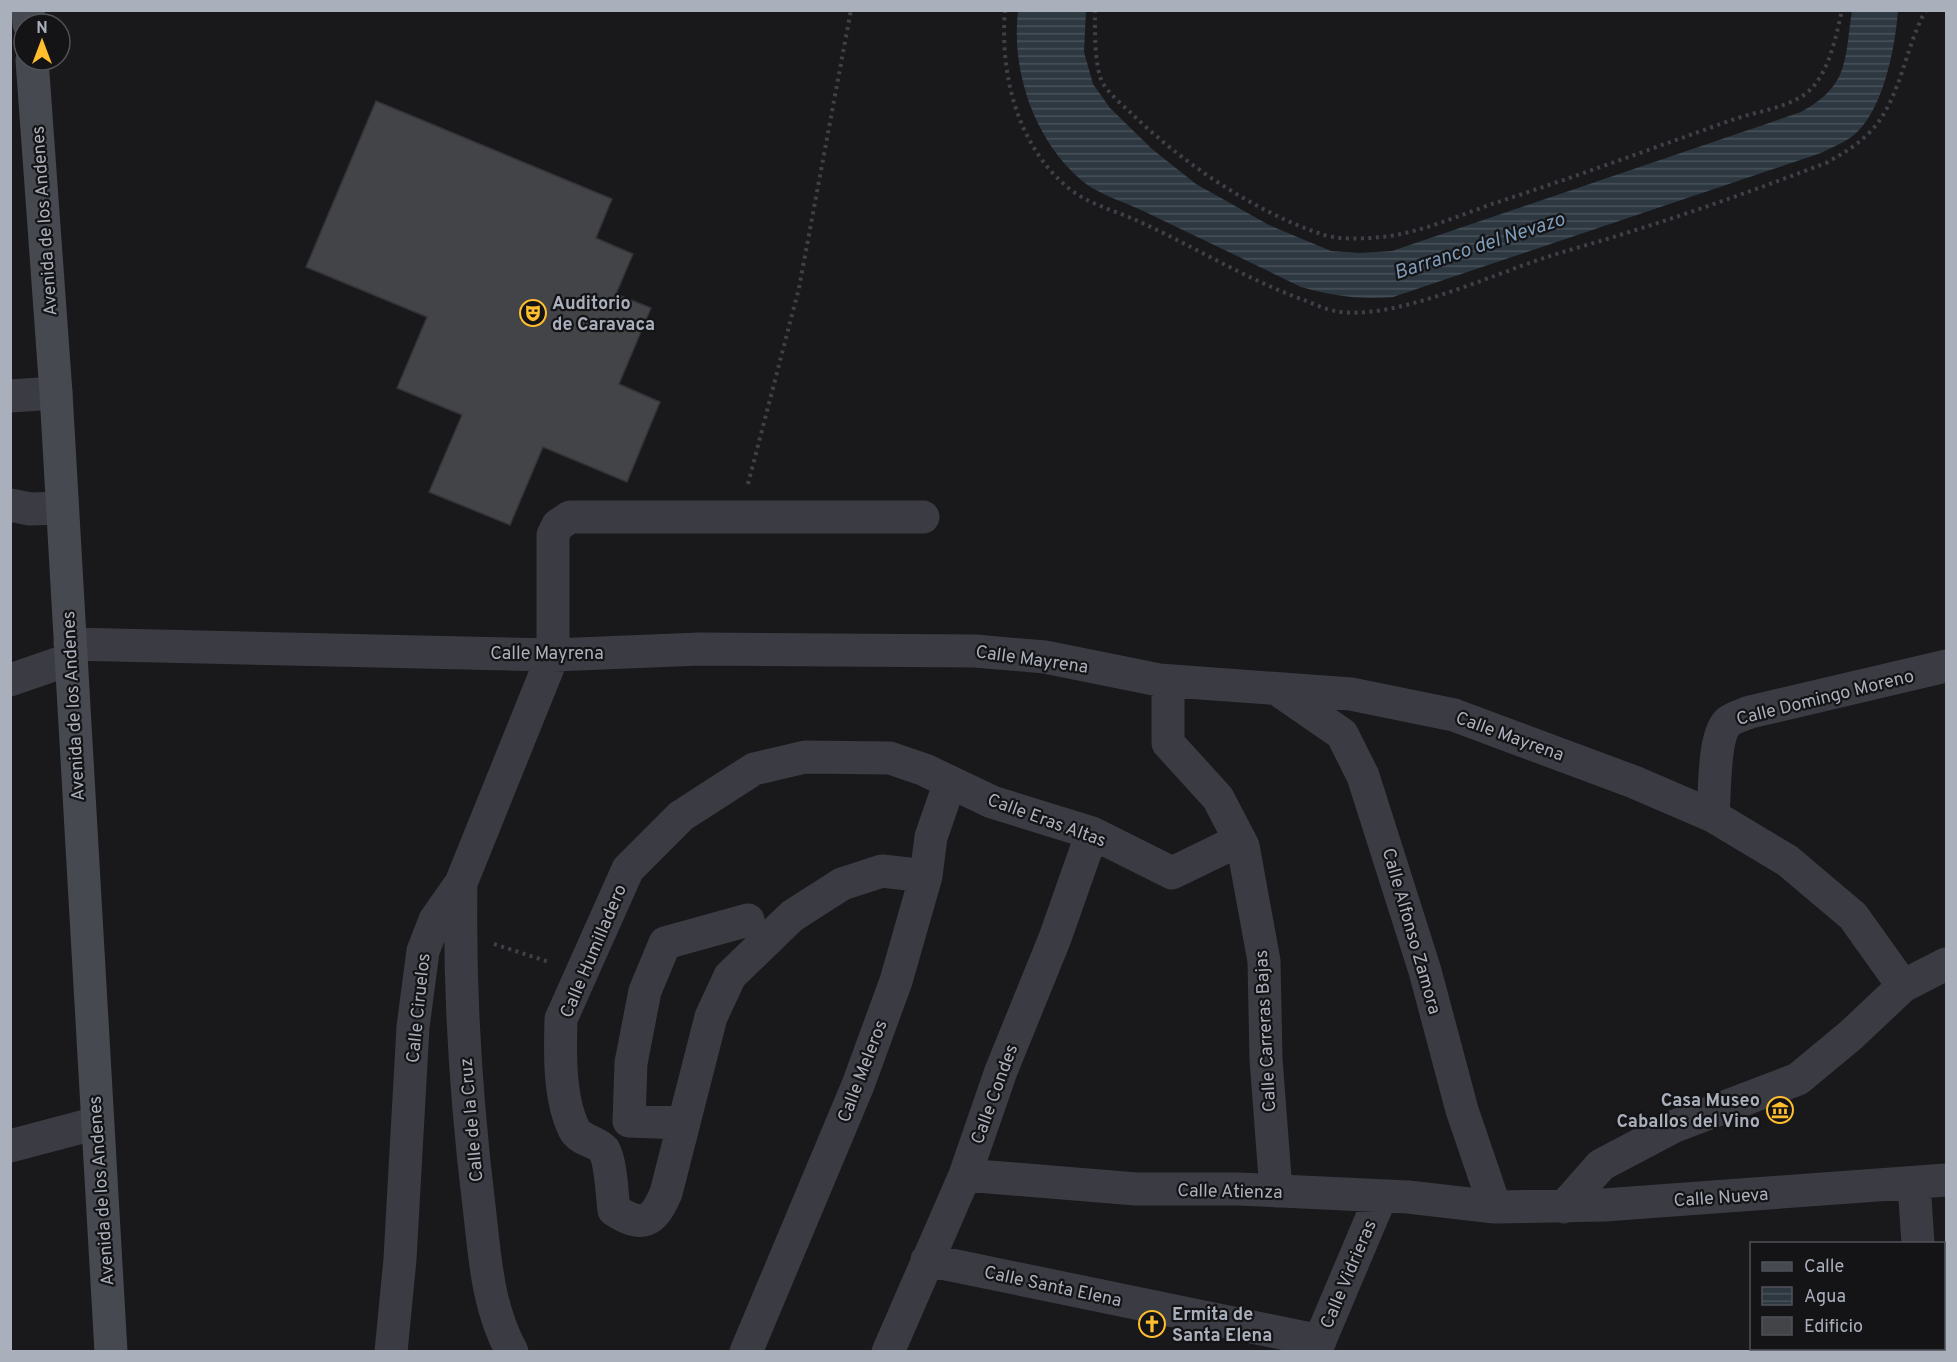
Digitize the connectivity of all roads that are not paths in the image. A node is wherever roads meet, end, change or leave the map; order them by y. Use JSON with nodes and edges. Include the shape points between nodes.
{"nodes":[{"id":1,"x":33,"y":72,"type":"edge"},
{"id":2,"x":56,"y":393,"type":"junction"},
{"id":3,"x":10,"y":396,"type":"edge"},
{"id":4,"x":10,"y":505,"type":"edge"},
{"id":5,"x":63,"y":508,"type":"junction"},
{"id":6,"x":923,"y":517,"type":"dead end"},
{"id":7,"x":70,"y":651,"type":"junction"},
{"id":8,"x":553,"y":655,"type":"junction"},
{"id":9,"x":1947,"y":666,"type":"edge"},
{"id":10,"x":10,"y":680,"type":"edge"},
{"id":11,"x":1168,"y":681,"type":"junction"},
{"id":12,"x":1276,"y":689,"type":"junction"},
{"id":13,"x":950,"y":782,"type":"junction"},
{"id":14,"x":1713,"y":816,"type":"junction"},
{"id":15,"x":1092,"y":833,"type":"junction"},
{"id":16,"x":1240,"y":840,"type":"junction"},
{"id":17,"x":926,"y":876,"type":"junction"},
{"id":18,"x":748,"y":920,"type":"dead end"},
{"id":19,"x":445,"y":935,"type":"junction"},
{"id":20,"x":1947,"y":964,"type":"edge"},
{"id":21,"x":1903,"y":986,"type":"junction"},
{"id":22,"x":97,"y":1123,"type":"junction"},
{"id":23,"x":684,"y":1123,"type":"junction"},
{"id":24,"x":10,"y":1146,"type":"edge"},
{"id":25,"x":965,"y":1176,"type":"junction"},
{"id":26,"x":1947,"y":1180,"type":"edge"},
{"id":27,"x":1914,"y":1183,"type":"junction"},
{"id":28,"x":1275,"y":1191,"type":"junction"},
{"id":29,"x":1381,"y":1196,"type":"junction"},
{"id":30,"x":1495,"y":1207,"type":"junction"},
{"id":31,"x":1564,"y":1207,"type":"junction"},
{"id":32,"x":1918,"y":1242,"type":"edge"},
{"id":33,"x":927,"y":1260,"type":"junction"},
{"id":34,"x":1317,"y":1346,"type":"edge"},
{"id":35,"x":111,"y":1352,"type":"edge"},
{"id":36,"x":391,"y":1352,"type":"edge"},
{"id":37,"x":512,"y":1352,"type":"edge"},
{"id":38,"x":746,"y":1352,"type":"edge"},
{"id":39,"x":888,"y":1352,"type":"edge"}],
"edges":[{"from":1,"to":2,"type":"main road","name":"Avenida de los Andenes"},
{"from":2,"to":3,"type":"street"},
{"from":2,"to":5,"type":"main road","name":"Avenida de los Andenes"},
{"from":4,"to":5,"type":"street"},
{"from":5,"to":7,"type":"main road","name":"Avenida de los Andenes"},
{"from":6,"to":8,"type":"street","via":[[570,517],[558,525],[553,535]]},
{"from":7,"to":8,"type":"street","name":"Calle Mayrena"},
{"from":7,"to":10,"type":"street"},
{"from":7,"to":22,"type":"main road","name":"Avenida de los Andenes"},
{"from":8,"to":11,"type":"street","name":"Calle Mayrena","via":[[699,649],[975,651],[1045,657]]},
{"from":8,"to":19,"type":"street","name":"Calle Ciruelos","via":[[461,883]]},
{"from":9,"to":14,"type":"street","name":"Calle Domingo Moreno","via":[[1730,720],[1719,740]]},
{"from":11,"to":12,"type":"street","name":"Calle Mayrena"},
{"from":11,"to":16,"type":"street","name":"Calle Carreras Bajas","via":[[1168,743],[1218,798]]},
{"from":12,"to":14,"type":"street","name":"Calle Mayrena","via":[[1351,694],[1454,715]]},
{"from":12,"to":30,"type":"street","name":"Calle Alfonso Zamora","via":[[1342,734],[1363,776],[1422,961],[1462,1110]]},
{"from":13,"to":15,"type":"street","name":"Calle Eras Altas","via":[[992,802]]},
{"from":13,"to":17,"type":"street","name":"Calle Meleros","via":[[931,837]]},
{"from":13,"to":23,"type":"street","name":"Calle Humilladero","via":[[890,758],[805,757],[754,769],[681,816],[628,869],[561,1019],[569,1115],[575,1132],[603,1149],[606,1155],[614,1209],[638,1222],[658,1212]]},
{"from":14,"to":21,"type":"street","name":"Calle Mayrena","via":[[1788,861],[1853,916]]},
{"from":15,"to":16,"type":"street","name":"Calle Eras Altas","via":[[1172,873]]},
{"from":15,"to":25,"type":"street","name":"Calle Condes"},
{"from":16,"to":28,"type":"street","name":"Calle Carreras Bajas","via":[[1264,961]]},
{"from":17,"to":23,"type":"street","name":"Calle Humilladero","via":[[882,871],[843,885],[792,916],[730,976],[711,1017]]},
{"from":17,"to":38,"type":"street","name":"Calle Meleros","via":[[896,981],[858,1085]]},
{"from":18,"to":23,"type":"street","via":[[665,943],[645,990],[631,1063],[629,1121]]},
{"from":19,"to":36,"type":"street","name":"Calle Ciruelos","via":[[423,951],[413,1027]]},
{"from":19,"to":37,"type":"street","name":"Calle de la Cruz","via":[[489,1296]]},
{"from":20,"to":21,"type":"street"},
{"from":21,"to":31,"type":"street","via":[[1798,1079],[1675,1126],[1601,1165]]},
{"from":22,"to":24,"type":"street"},
{"from":22,"to":35,"type":"main road","name":"Avenida de los Andenes"},
{"from":25,"to":28,"type":"street","name":"Calle Atienza","via":[[1136,1189]]},
{"from":25,"to":33,"type":"street","name":"Calle Condes"},
{"from":26,"to":27,"type":"street","name":"Calle Nueva"},
{"from":27,"to":31,"type":"street","name":"Calle Nueva"},
{"from":27,"to":32,"type":"street"},
{"from":28,"to":29,"type":"street","name":"Calle Atienza"},
{"from":29,"to":30,"type":"street","name":"Calle Atienza"},
{"from":29,"to":34,"type":"street","name":"Calle Vidrieras"},
{"from":30,"to":31,"type":"street","name":"Calle Nueva"},
{"from":33,"to":34,"type":"street","name":"Calle Santa Elena"},
{"from":33,"to":39,"type":"street","name":"Calle Condes"}]}
